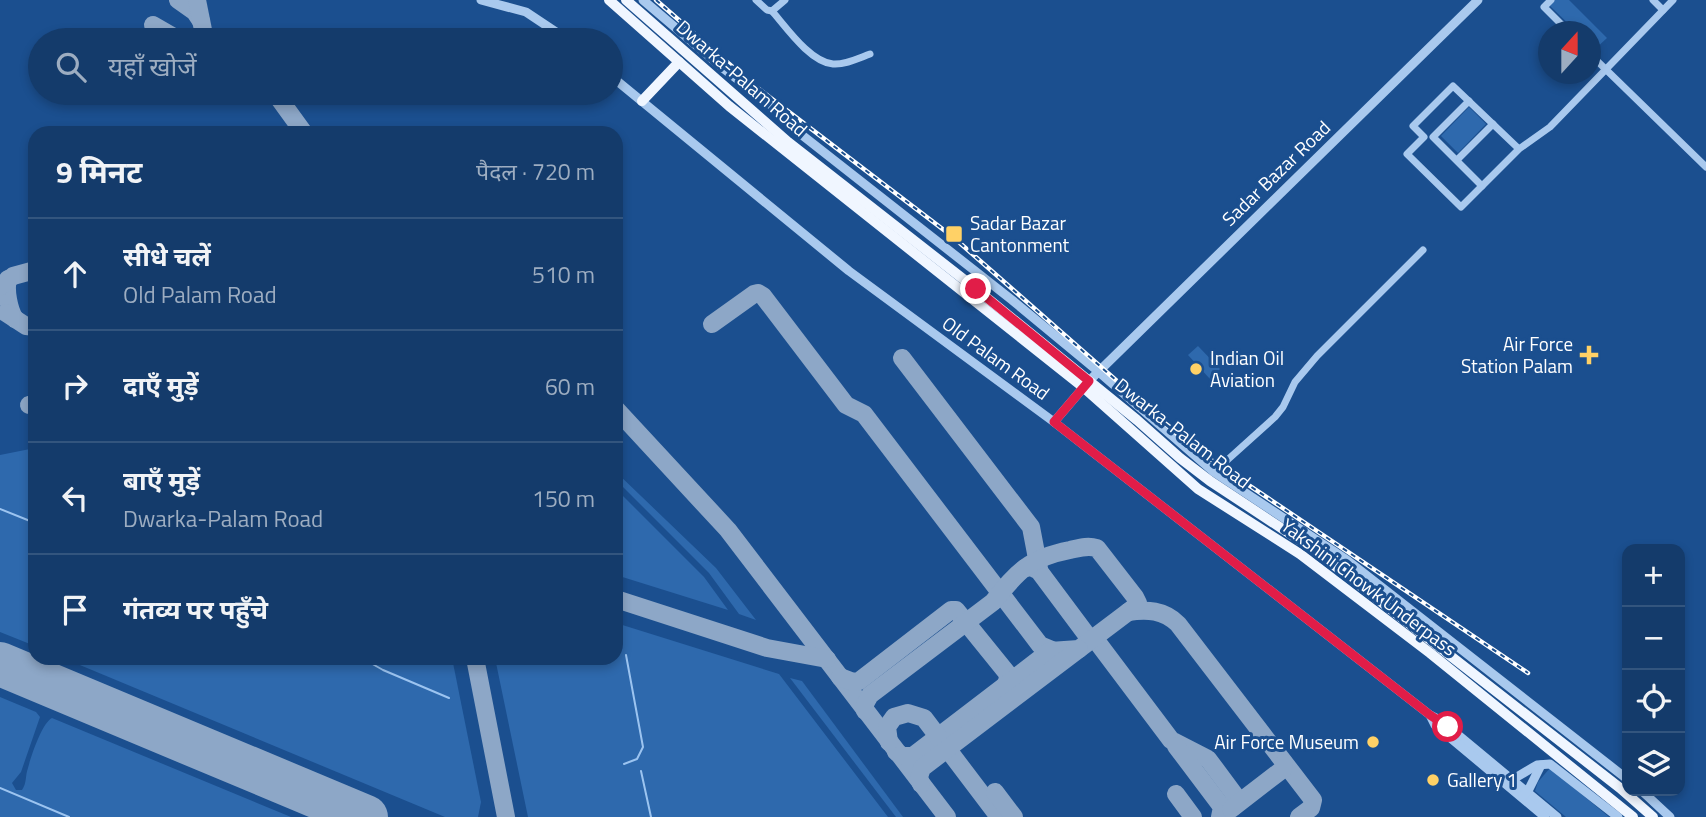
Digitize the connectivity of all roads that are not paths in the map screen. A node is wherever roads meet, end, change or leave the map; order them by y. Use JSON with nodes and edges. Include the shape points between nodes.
{"nodes":[{"id":1,"x":481,"y":0,"type":"edge"},
{"id":2,"x":608,"y":0,"type":"edge"},
{"id":3,"x":626,"y":0,"type":"edge"},
{"id":4,"x":755,"y":0,"type":"edge"},
{"id":5,"x":785,"y":0,"type":"edge"},
{"id":6,"x":1551,"y":0,"type":"edge"},
{"id":7,"x":1653,"y":0,"type":"edge"},
{"id":8,"x":1673,"y":0,"type":"edge"},
{"id":9,"x":645,"y":1,"type":"edge"},
{"id":10,"x":1472,"y":2,"type":"edge"},
{"id":11,"x":1663,"y":10,"type":"junction"},
{"id":12,"x":772,"y":11,"type":"junction"},
{"id":13,"x":1558,"y":21,"type":"edge"},
{"id":14,"x":550,"y":28,"type":"edge"},
{"id":15,"x":870,"y":54,"type":"dead end"},
{"id":16,"x":678,"y":62,"type":"junction"},
{"id":17,"x":1601,"y":65,"type":"edge"},
{"id":18,"x":1605,"y":69,"type":"junction"},
{"id":19,"x":623,"y":86,"type":"edge"},
{"id":20,"x":1469,"y":101,"type":"junction"},
{"id":21,"x":642,"y":102,"type":"junction"},
{"id":22,"x":1493,"y":124,"type":"junction"},
{"id":23,"x":1424,"y":136,"type":"junction"},
{"id":24,"x":1433,"y":137,"type":"junction"},
{"id":25,"x":1519,"y":149,"type":"junction"},
{"id":26,"x":1457,"y":160,"type":"junction"},
{"id":27,"x":1706,"y":167,"type":"edge"},
{"id":28,"x":1482,"y":186,"type":"junction"},
{"id":29,"x":1423,"y":250,"type":"dead end"},
{"id":30,"x":1099,"y":372,"type":"junction"},
{"id":31,"x":1086,"y":384,"type":"junction"},
{"id":32,"x":1054,"y":422,"type":"junction"},
{"id":33,"x":1214,"y":472,"type":"junction"},
{"id":34,"x":1441,"y":633,"type":"junction"},
{"id":35,"x":1435,"y":643,"type":"junction"},
{"id":36,"x":1541,"y":765,"type":"junction"},
{"id":37,"x":1622,"y":775,"type":"edge"},
{"id":38,"x":1509,"y":782,"type":"junction"},
{"id":39,"x":1524,"y":794,"type":"junction"},
{"id":40,"x":1647,"y":796,"type":"edge"},
{"id":41,"x":1545,"y":817,"type":"edge"},
{"id":42,"x":1557,"y":817,"type":"edge"},
{"id":43,"x":1618,"y":817,"type":"edge"},
{"id":44,"x":1633,"y":817,"type":"edge"},
{"id":45,"x":1653,"y":817,"type":"edge"},
{"id":46,"x":1670,"y":817,"type":"edge"}],
"edges":[{"from":1,"to":14,"type":"street","via":[[526,12]]},
{"from":2,"to":16,"type":"main road","name":"Dwarka-Palam Road"},
{"from":3,"to":31,"type":"main road","name":"Dwarka-Palam Road","via":[[788,142],[976,289]]},
{"from":4,"to":12,"type":"street"},
{"from":5,"to":12,"type":"street"},
{"from":6,"to":13,"type":"street","via":[[1544,7]]},
{"from":7,"to":11,"type":"street"},
{"from":8,"to":11,"type":"street"},
{"from":9,"to":30,"type":"street","via":[[793,128]]},
{"from":10,"to":30,"type":"street","name":"Sadar Bazar Road"},
{"from":11,"to":18,"type":"street"},
{"from":12,"to":15,"type":"street","via":[[817,58],[831,64]]},
{"from":16,"to":21,"type":"main road"},
{"from":16,"to":31,"type":"main road","name":"Dwarka-Palam Road","via":[[782,150]]},
{"from":17,"to":18,"type":"street"},
{"from":18,"to":25,"type":"street","via":[[1550,127]]},
{"from":18,"to":27,"type":"street"},
{"from":19,"to":21,"type":"street","name":"Old Palam Road"},
{"from":20,"to":22,"type":"street"},
{"from":20,"to":23,"type":"street","via":[[1453,86],[1413,126]]},
{"from":20,"to":24,"type":"street"},
{"from":21,"to":32,"type":"street","name":"Old Palam Road","via":[[849,271]]},
{"from":22,"to":25,"type":"street"},
{"from":22,"to":26,"type":"street"},
{"from":23,"to":24,"type":"street"},
{"from":23,"to":28,"type":"street","via":[[1408,154],[1461,207]]},
{"from":24,"to":26,"type":"street"},
{"from":25,"to":28,"type":"street"},
{"from":26,"to":28,"type":"street"},
{"from":29,"to":33,"type":"street","via":[[1317,356],[1275,417]]},
{"from":30,"to":31,"type":"street","name":"Sadar Bazar Road"},
{"from":30,"to":33,"type":"street"},
{"from":31,"to":32,"type":"street","name":"Sadar Bazar Road"},
{"from":31,"to":35,"type":"main road","name":"Dwarka-Palam Road","via":[[1210,481],[1316,551]]},
{"from":31,"to":44,"type":"main road","name":"Yakshini Chowk Underpass","via":[[1198,489],[1300,554]]},
{"from":32,"to":38,"type":"street","name":"Old Palam Road","via":[[1440,720]]},
{"from":33,"to":34,"type":"street","via":[[1347,560]]},
{"from":34,"to":35,"type":"main road"},
{"from":34,"to":37,"type":"street"},
{"from":35,"to":45,"type":"main road","name":"Yakshini Chowk Underpass"},
{"from":36,"to":38,"type":"street"},
{"from":36,"to":39,"type":"street"},
{"from":36,"to":43,"type":"street","via":[[1550,764]]},
{"from":38,"to":39,"type":"street","name":"Old Palam Road"},
{"from":39,"to":41,"type":"street"},
{"from":39,"to":42,"type":"street"},
{"from":40,"to":46,"type":"street"}]}
